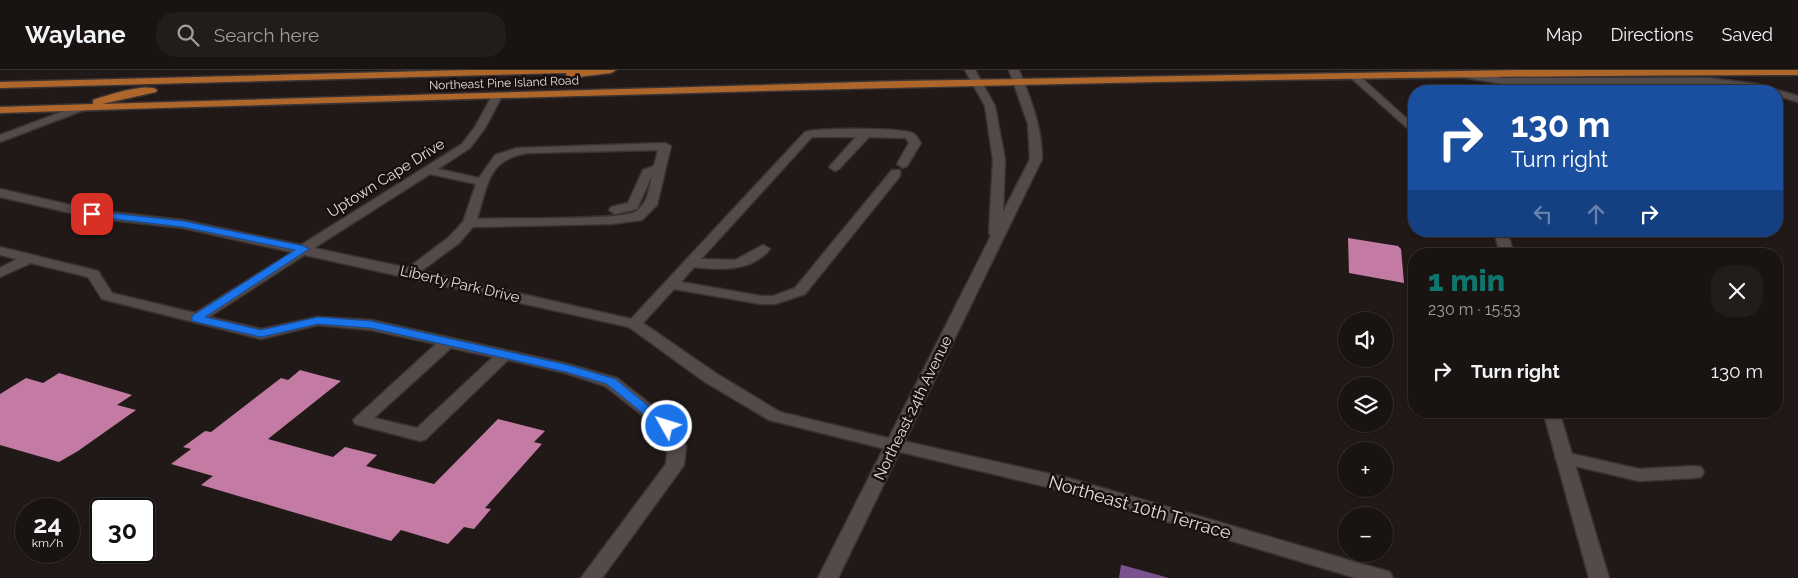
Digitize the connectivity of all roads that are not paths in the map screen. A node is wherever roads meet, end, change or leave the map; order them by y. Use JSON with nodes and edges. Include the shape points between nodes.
{"nodes":[{"id":1,"x":580,"y":70,"type":"edge"},
{"id":2,"x":611,"y":70,"type":"edge"},
{"id":3,"x":970,"y":70,"type":"edge"},
{"id":4,"x":1014,"y":70,"type":"edge"},
{"id":5,"x":1468,"y":70,"type":"edge"},
{"id":6,"x":482,"y":71,"type":"edge"},
{"id":7,"x":1798,"y":72,"type":"edge"},
{"id":8,"x":1455,"y":74,"type":"junction"},
{"id":9,"x":1353,"y":75,"type":"junction"},
{"id":10,"x":1018,"y":82,"type":"junction"},
{"id":11,"x":976,"y":83,"type":"junction"},
{"id":12,"x":0,"y":85,"type":"edge"},
{"id":13,"x":1741,"y":85,"type":"edge"},
{"id":14,"x":1783,"y":94,"type":"edge"},
{"id":15,"x":497,"y":96,"type":"junction"},
{"id":16,"x":1798,"y":99,"type":"edge"},
{"id":17,"x":80,"y":108,"type":"junction"},
{"id":18,"x":0,"y":110,"type":"edge"},
{"id":19,"x":1408,"y":126,"type":"edge"},
{"id":20,"x":867,"y":132,"type":"junction"},
{"id":21,"x":0,"y":139,"type":"edge"},
{"id":22,"x":835,"y":167,"type":"dead end"},
{"id":23,"x":428,"y":170,"type":"junction"},
{"id":24,"x":483,"y":182,"type":"junction"},
{"id":25,"x":0,"y":193,"type":"edge"},
{"id":26,"x":469,"y":223,"type":"junction"},
{"id":27,"x":996,"y":237,"type":"junction"},
{"id":28,"x":304,"y":249,"type":"junction"},
{"id":29,"x":762,"y":249,"type":"dead end"},
{"id":30,"x":0,"y":251,"type":"edge"},
{"id":31,"x":30,"y":258,"type":"junction"},
{"id":32,"x":691,"y":262,"type":"junction"},
{"id":33,"x":410,"y":273,"type":"junction"},
{"id":34,"x":0,"y":274,"type":"edge"},
{"id":35,"x":670,"y":284,"type":"junction"},
{"id":36,"x":196,"y":318,"type":"junction"},
{"id":37,"x":634,"y":324,"type":"junction"},
{"id":38,"x":448,"y":342,"type":"junction"},
{"id":39,"x":505,"y":355,"type":"junction"},
{"id":40,"x":1553,"y":418,"type":"edge"},
{"id":41,"x":894,"y":445,"type":"junction"},
{"id":42,"x":1564,"y":458,"type":"junction"},
{"id":43,"x":1695,"y":472,"type":"dead end"},
{"id":44,"x":591,"y":578,"type":"edge"},
{"id":45,"x":828,"y":578,"type":"edge"},
{"id":46,"x":1383,"y":578,"type":"edge"},
{"id":47,"x":1599,"y":578,"type":"edge"}],
"edges":[{"from":1,"to":6,"type":"main road","name":"Northeast Pine Island Road"},
{"from":2,"to":17,"type":"main road","name":"Northeast Pine Island Road","via":[[550,78],[158,89],[112,97]]},
{"from":3,"to":11,"type":"street","name":"Northeast 24th Avenue"},
{"from":4,"to":10,"type":"street","name":"Northeast 24th Avenue"},
{"from":5,"to":8,"type":"main road"},
{"from":6,"to":12,"type":"main road","name":"Northeast Pine Island Road"},
{"from":7,"to":8,"type":"main road","name":"Northeast Pine Island Road"},
{"from":8,"to":9,"type":"main road","name":"Northeast Pine Island Road"},
{"from":8,"to":13,"type":"street","via":[[1503,81],[1709,81]]},
{"from":9,"to":10,"type":"main road","name":"Northeast Pine Island Road"},
{"from":9,"to":19,"type":"street"},
{"from":10,"to":11,"type":"main road","name":"Northeast Pine Island Road"},
{"from":10,"to":27,"type":"street","name":"Northeast 24th Avenue","via":[[1036,129],[1036,159]]},
{"from":11,"to":15,"type":"main road","name":"Northeast Pine Island Road"},
{"from":11,"to":27,"type":"street","name":"Northeast 24th Avenue","via":[[990,106],[999,160]]},
{"from":14,"to":16,"type":"street"},
{"from":15,"to":17,"type":"main road","name":"Northeast Pine Island Road"},
{"from":15,"to":23,"type":"street","name":"Uptown Cape Drive","via":[[466,146]]},
{"from":17,"to":18,"type":"main road","name":"Northeast Pine Island Road"},
{"from":17,"to":21,"type":"street"},
{"from":20,"to":22,"type":"street"},
{"from":20,"to":32,"type":"street","via":[[809,134]]},
{"from":20,"to":35,"type":"street","via":[[891,131],[910,136],[915,144],[899,169],[800,291],[775,300],[761,300]]},
{"from":23,"to":24,"type":"street"},
{"from":23,"to":28,"type":"street","name":"Uptown Cape Drive"},
{"from":24,"to":26,"type":"street"},
{"from":24,"to":26,"type":"street","via":[[494,160],[506,154],[527,150],[665,146],[651,205],[637,217]]},
{"from":25,"to":28,"type":"street","name":"Liberty Park Drive","via":[[92,214],[183,224]]},
{"from":26,"to":33,"type":"street","via":[[454,240]]},
{"from":27,"to":41,"type":"street","name":"Northeast 24th Avenue"},
{"from":28,"to":33,"type":"street","name":"Liberty Park Drive"},
{"from":28,"to":36,"type":"street","name":"Uptown Cape Drive"},
{"from":29,"to":32,"type":"street","via":[[754,257],[732,266]]},
{"from":30,"to":31,"type":"street"},
{"from":31,"to":34,"type":"street"},
{"from":31,"to":36,"type":"street","via":[[93,274],[107,296]]},
{"from":32,"to":35,"type":"street"},
{"from":33,"to":37,"type":"street","name":"Liberty Park Drive"},
{"from":35,"to":37,"type":"street"},
{"from":36,"to":38,"type":"street","via":[[261,334],[318,320],[371,325]]},
{"from":37,"to":41,"type":"street","name":"Liberty Park Drive","via":[[710,378],[775,416]]},
{"from":38,"to":39,"type":"street"},
{"from":38,"to":39,"type":"street","via":[[361,420],[420,436]]},
{"from":39,"to":44,"type":"street","via":[[611,382],[667,426],[677,446],[674,465]]},
{"from":40,"to":42,"type":"street"},
{"from":41,"to":45,"type":"street","name":"Northeast 24th Avenue"},
{"from":41,"to":46,"type":"street","name":"Northeast 10th Terrace","via":[[1068,485]]},
{"from":42,"to":43,"type":"street","via":[[1639,475]]},
{"from":42,"to":47,"type":"street"}]}
